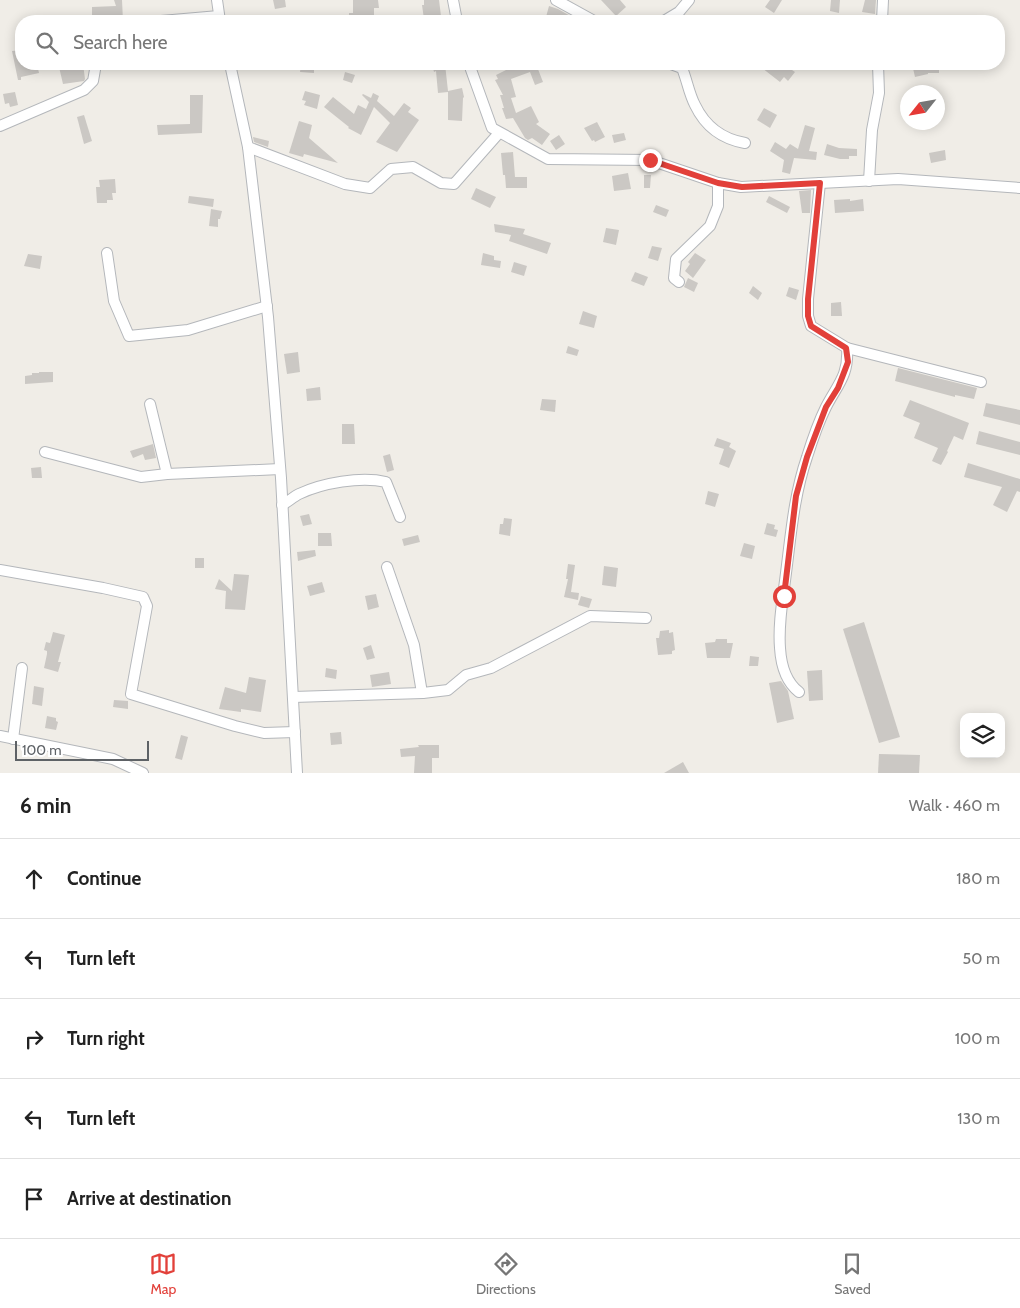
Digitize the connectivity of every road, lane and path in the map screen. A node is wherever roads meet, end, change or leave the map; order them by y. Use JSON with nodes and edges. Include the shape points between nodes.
{"nodes":[{"id":1,"x":217,"y":0,"type":"edge"},
{"id":2,"x":454,"y":0,"type":"edge"},
{"id":3,"x":556,"y":0,"type":"edge"},
{"id":4,"x":689,"y":0,"type":"edge"},
{"id":5,"x":883,"y":0,"type":"edge"},
{"id":6,"x":220,"y":15,"type":"edge"},
{"id":7,"x":456,"y":15,"type":"edge"},
{"id":8,"x":583,"y":15,"type":"edge"},
{"id":9,"x":674,"y":15,"type":"edge"},
{"id":10,"x":882,"y":15,"type":"edge"},
{"id":11,"x":95,"y":70,"type":"edge"},
{"id":12,"x":231,"y":70,"type":"edge"},
{"id":13,"x":472,"y":70,"type":"edge"},
{"id":14,"x":683,"y":70,"type":"edge"},
{"id":15,"x":878,"y":70,"type":"edge"},
{"id":16,"x":0,"y":126,"type":"edge"},
{"id":17,"x":499,"y":133,"type":"junction"},
{"id":18,"x":745,"y":143,"type":"dead end"},
{"id":19,"x":248,"y":146,"type":"junction"},
{"id":20,"x":869,"y":181,"type":"junction"},
{"id":21,"x":718,"y":183,"type":"junction"},
{"id":22,"x":820,"y":183,"type":"junction"},
{"id":23,"x":1020,"y":188,"type":"edge"},
{"id":24,"x":107,"y":253,"type":"dead end"},
{"id":25,"x":680,"y":282,"type":"dead end"},
{"id":26,"x":267,"y":306,"type":"junction"},
{"id":27,"x":846,"y":348,"type":"junction"},
{"id":28,"x":980,"y":382,"type":"dead end"},
{"id":29,"x":150,"y":404,"type":"dead end"},
{"id":30,"x":45,"y":452,"type":"dead end"},
{"id":31,"x":280,"y":469,"type":"junction"},
{"id":32,"x":167,"y":474,"type":"junction"},
{"id":33,"x":282,"y":505,"type":"junction"},
{"id":34,"x":400,"y":517,"type":"dead end"},
{"id":35,"x":387,"y":567,"type":"dead end"},
{"id":36,"x":0,"y":570,"type":"edge"},
{"id":37,"x":646,"y":618,"type":"dead end"},
{"id":38,"x":22,"y":668,"type":"dead end"},
{"id":39,"x":799,"y":692,"type":"dead end"},
{"id":40,"x":422,"y":693,"type":"junction"},
{"id":41,"x":293,"y":697,"type":"junction"},
{"id":42,"x":295,"y":732,"type":"junction"},
{"id":43,"x":0,"y":736,"type":"edge"},
{"id":44,"x":13,"y":740,"type":"junction"},
{"id":45,"x":143,"y":773,"type":"edge"},
{"id":46,"x":297,"y":773,"type":"edge"}],
"edges":[{"from":1,"to":6,"type":"street"},
{"from":2,"to":7,"type":"street"},
{"from":3,"to":8,"type":"street"},
{"from":4,"to":9,"type":"street"},
{"from":5,"to":10,"type":"street"},
{"from":11,"to":16,"type":"street","via":[[93,82],[84,90]]},
{"from":12,"to":19,"type":"street"},
{"from":13,"to":17,"type":"street","via":[[492,128]]},
{"from":14,"to":18,"type":"street","via":[[694,104],[711,129],[733,141]]},
{"from":15,"to":20,"type":"street","via":[[880,93],[872,130]]},
{"from":17,"to":19,"type":"street","via":[[454,184],[441,183],[413,167],[391,169],[370,188],[345,184]]},
{"from":17,"to":21,"type":"street","via":[[548,159],[650,160]]},
{"from":19,"to":26,"type":"street"},
{"from":20,"to":22,"type":"street"},
{"from":20,"to":23,"type":"street"},
{"from":21,"to":22,"type":"street","via":[[742,187]]},
{"from":21,"to":25,"type":"street","via":[[718,206],[710,226],[676,259],[674,278]]},
{"from":22,"to":27,"type":"street","via":[[808,316],[811,326]]},
{"from":24,"to":26,"type":"street","via":[[114,301],[129,336],[188,330]]},
{"from":26,"to":31,"type":"street"},
{"from":27,"to":28,"type":"street"},
{"from":27,"to":39,"type":"street","via":[[848,362],[826,407],[796,496],[780,648],[786,676]]},
{"from":29,"to":32,"type":"street"},
{"from":30,"to":32,"type":"street","via":[[141,477]]},
{"from":31,"to":32,"type":"street"},
{"from":31,"to":33,"type":"street"},
{"from":33,"to":34,"type":"street","via":[[299,494],[339,482],[376,480],[386,482]]},
{"from":33,"to":41,"type":"street"},
{"from":35,"to":40,"type":"street","via":[[414,645]]},
{"from":36,"to":42,"type":"street","via":[[143,597],[147,606],[131,694],[264,733]]},
{"from":37,"to":40,"type":"street","via":[[590,616],[491,668],[466,675],[448,690]]},
{"from":38,"to":44,"type":"street"},
{"from":40,"to":41,"type":"street"},
{"from":41,"to":42,"type":"street"},
{"from":42,"to":46,"type":"street"},
{"from":43,"to":44,"type":"street"},
{"from":44,"to":45,"type":"street","via":[[112,759]]}]}
